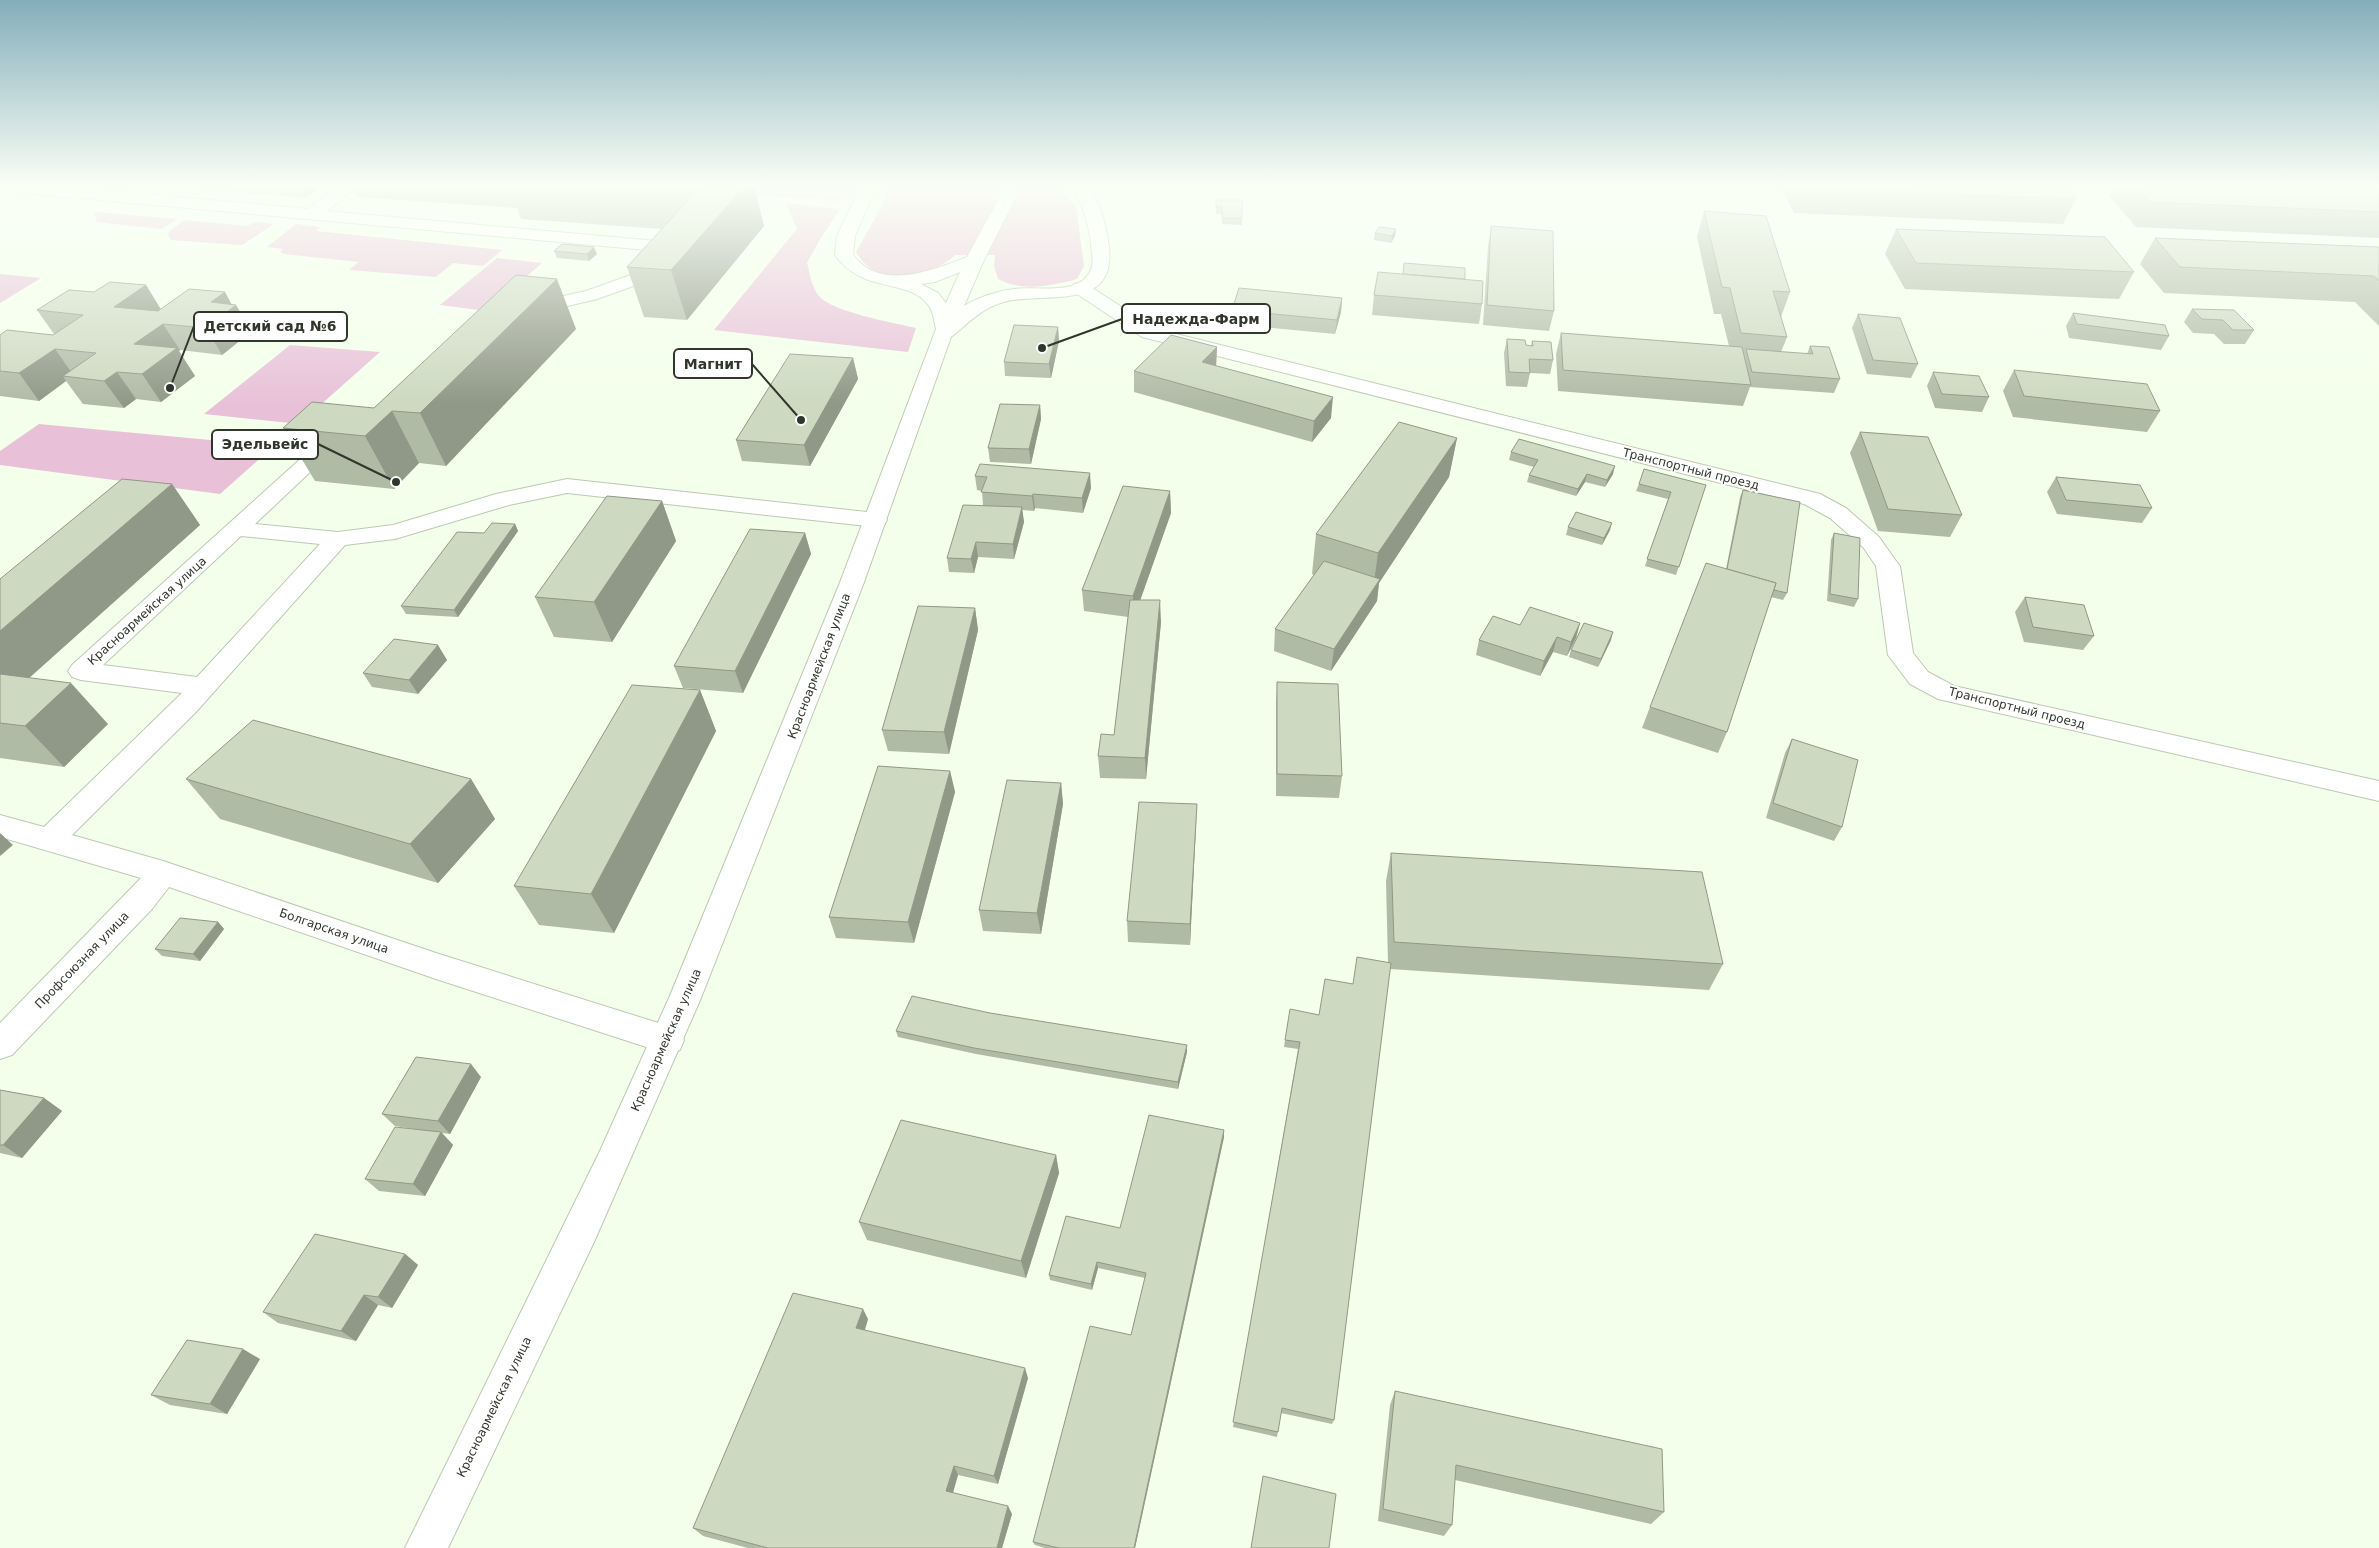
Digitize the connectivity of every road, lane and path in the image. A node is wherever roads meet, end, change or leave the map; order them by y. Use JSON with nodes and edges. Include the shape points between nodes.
{"nodes":[{"id":1,"x":652,"y":259,"type":"edge"},
{"id":2,"x":848,"y":259,"type":"edge"},
{"id":3,"x":971,"y":259,"type":"edge"},
{"id":4,"x":975,"y":259,"type":"edge"},
{"id":5,"x":977,"y":259,"type":"edge"},
{"id":6,"x":1101,"y":259,"type":"edge"},
{"id":7,"x":885,"y":280,"type":"junction"},
{"id":8,"x":1080,"y":288,"type":"junction"},
{"id":9,"x":1017,"y":294,"type":"junction"},
{"id":10,"x":513,"y":314,"type":"edge"},
{"id":11,"x":946,"y":333,"type":"junction"},
{"id":12,"x":350,"y":428,"type":"edge"},
{"id":13,"x":876,"y":520,"type":"junction"},
{"id":14,"x":237,"y":529,"type":"junction"},
{"id":15,"x":338,"y":539,"type":"junction"},
{"id":16,"x":202,"y":687,"type":"junction"},
{"id":17,"x":2379,"y":791,"type":"edge"},
{"id":18,"x":0,"y":826,"type":"edge"},
{"id":19,"x":49,"y":840,"type":"junction"},
{"id":20,"x":163,"y":873,"type":"junction"},
{"id":21,"x":668,"y":1040,"type":"junction"},
{"id":22,"x":0,"y":1045,"type":"edge"},
{"id":23,"x":426,"y":1548,"type":"edge"}],
"edges":[{"from":1,"to":10,"type":"street","via":[[647,275],[591,295]]},
{"from":2,"to":7,"type":"street","via":[[855,268]]},
{"from":3,"to":7,"type":"street","via":[[929,278]]},
{"from":4,"to":11,"type":"street","name":"Красноармейская улица"},
{"from":5,"to":9,"type":"street","via":[[983,276],[992,285]]},
{"from":6,"to":8,"type":"street","via":[[1097,276]]},
{"from":7,"to":11,"type":"street","via":[[912,287],[929,296],[939,306]]},
{"from":8,"to":9,"type":"street"},
{"from":8,"to":17,"type":"street","name":"Транспортный проезд","via":[[1149,333],[1812,499],[1838,512],[1871,542],[1888,566],[1901,655],[1920,678],[1947,693]]},
{"from":9,"to":11,"type":"street","via":[[973,306]]},
{"from":11,"to":13,"type":"street","name":"Красноармейская улица"},
{"from":12,"to":14,"type":"street","name":"Красноармейская улица","via":[[327,444]]},
{"from":13,"to":15,"type":"street","via":[[567,486],[504,499],[395,532]]},
{"from":13,"to":21,"type":"street","name":"Красноармейская улица"},
{"from":14,"to":15,"type":"street"},
{"from":14,"to":16,"type":"street","name":"Красноармейская улица","via":[[81,670]]},
{"from":15,"to":16,"type":"street"},
{"from":16,"to":19,"type":"street"},
{"from":18,"to":19,"type":"street","name":"Болгарская улица"},
{"from":19,"to":20,"type":"street","name":"Болгарская улица"},
{"from":20,"to":21,"type":"street","name":"Болгарская улица","via":[[439,967]]},
{"from":20,"to":22,"type":"street","name":"Профсоюзная улица","via":[[141,900]]},
{"from":21,"to":23,"type":"street","name":"Красноармейская улица"}]}
